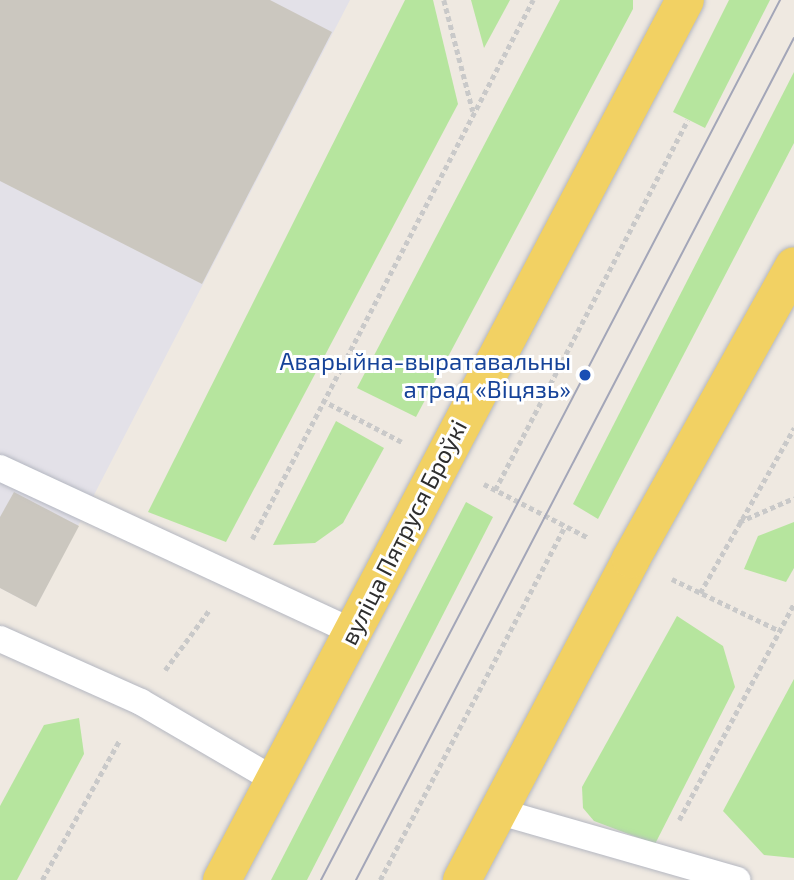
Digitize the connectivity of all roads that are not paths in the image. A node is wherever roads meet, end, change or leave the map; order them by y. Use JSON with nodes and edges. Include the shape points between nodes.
{"nodes":[{"id":1,"x":685,"y":0,"type":"edge"},
{"id":2,"x":794,"y":266,"type":"edge"},
{"id":3,"x":0,"y":468,"type":"edge"},
{"id":4,"x":351,"y":631,"type":"junction"},
{"id":5,"x":0,"y":639,"type":"edge"},
{"id":6,"x":276,"y":781,"type":"junction"},
{"id":7,"x":497,"y":811,"type":"junction"},
{"id":8,"x":222,"y":880,"type":"edge"},
{"id":9,"x":462,"y":880,"type":"edge"},
{"id":10,"x":737,"y":880,"type":"edge"}],
"edges":[{"from":1,"to":4,"type":"main road","name":"вуліца Пятруся Броўкі"},
{"from":2,"to":7,"type":"main road"},
{"from":3,"to":4,"type":"lane"},
{"from":4,"to":6,"type":"main road","name":"вуліца Пятруся Броўкі"},
{"from":5,"to":6,"type":"lane","via":[[141,702]]},
{"from":6,"to":8,"type":"main road","name":"вуліца Пятруся Броўкі"},
{"from":7,"to":9,"type":"main road"},
{"from":7,"to":10,"type":"lane"}]}
